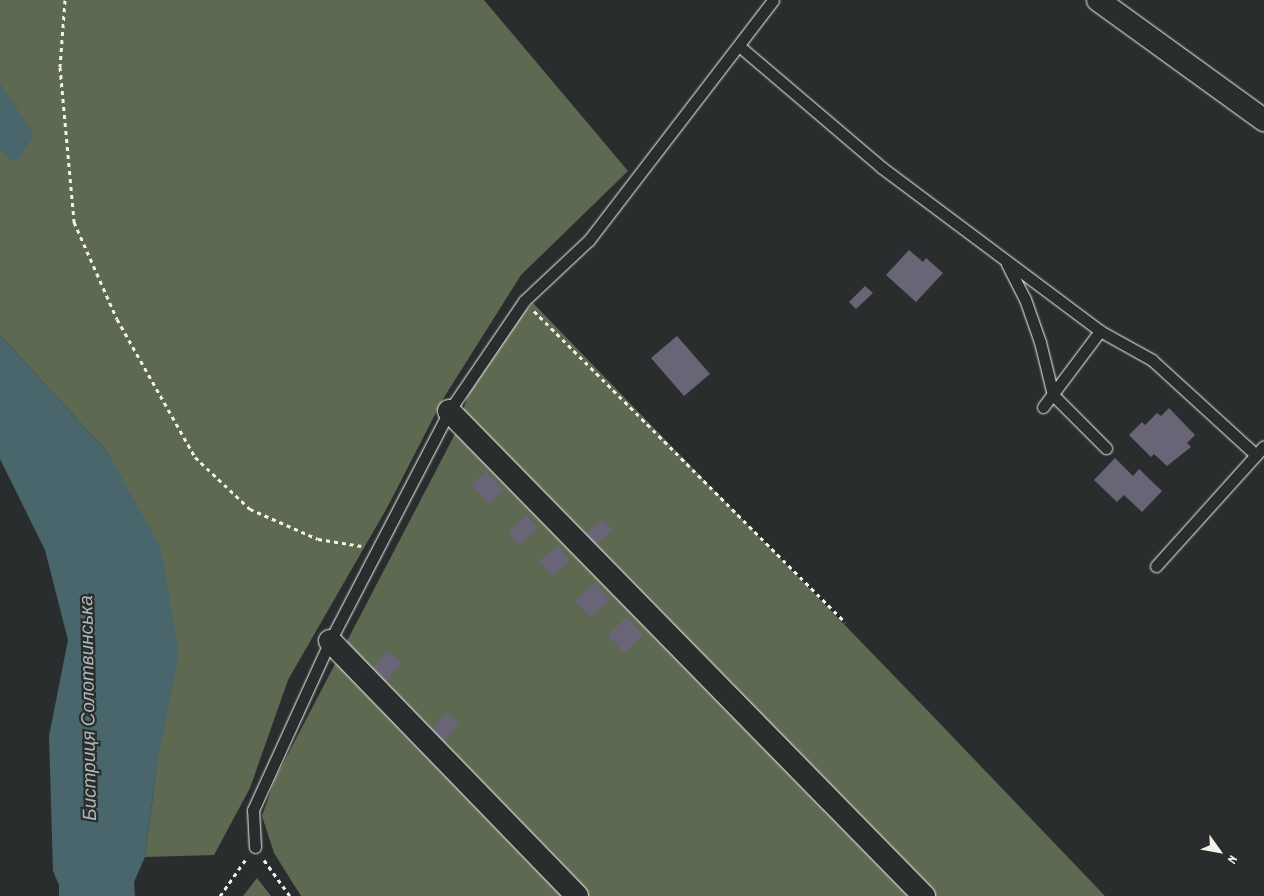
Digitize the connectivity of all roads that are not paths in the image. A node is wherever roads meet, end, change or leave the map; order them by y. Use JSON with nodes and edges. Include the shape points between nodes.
{"nodes":[{"id":1,"x":773,"y":0,"type":"edge"},
{"id":2,"x":1098,"y":0,"type":"edge"},
{"id":3,"x":739,"y":46,"type":"junction"},
{"id":4,"x":1264,"y":120,"type":"edge"},
{"id":5,"x":1006,"y":260,"type":"junction"},
{"id":6,"x":1100,"y":331,"type":"junction"},
{"id":7,"x":1053,"y":395,"type":"junction"},
{"id":8,"x":1043,"y":406,"type":"dead end"},
{"id":9,"x":449,"y":411,"type":"junction"},
{"id":10,"x":1264,"y":446,"type":"edge"},
{"id":11,"x":1106,"y":448,"type":"dead end"},
{"id":12,"x":1256,"y":455,"type":"junction"},
{"id":13,"x":1156,"y":566,"type":"dead end"},
{"id":14,"x":330,"y":641,"type":"junction"},
{"id":15,"x":255,"y":847,"type":"road end"},
{"id":16,"x":577,"y":896,"type":"edge"},
{"id":17,"x":924,"y":896,"type":"edge"}],
"edges":[{"from":1,"to":3,"type":"lane"},
{"from":2,"to":4,"type":"street"},
{"from":3,"to":5,"type":"lane","via":[[881,167]]},
{"from":3,"to":9,"type":"lane","via":[[589,240],[524,300]]},
{"from":5,"to":6,"type":"lane"},
{"from":5,"to":7,"type":"lane","via":[[1025,299]]},
{"from":6,"to":7,"type":"lane"},
{"from":6,"to":12,"type":"lane","via":[[1152,360]]},
{"from":7,"to":8,"type":"lane"},
{"from":7,"to":11,"type":"lane"},
{"from":9,"to":14,"type":"lane"},
{"from":9,"to":17,"type":"street"},
{"from":10,"to":12,"type":"lane"},
{"from":12,"to":13,"type":"lane"},
{"from":14,"to":15,"type":"lane","via":[[253,810]]},
{"from":14,"to":16,"type":"street"}]}
